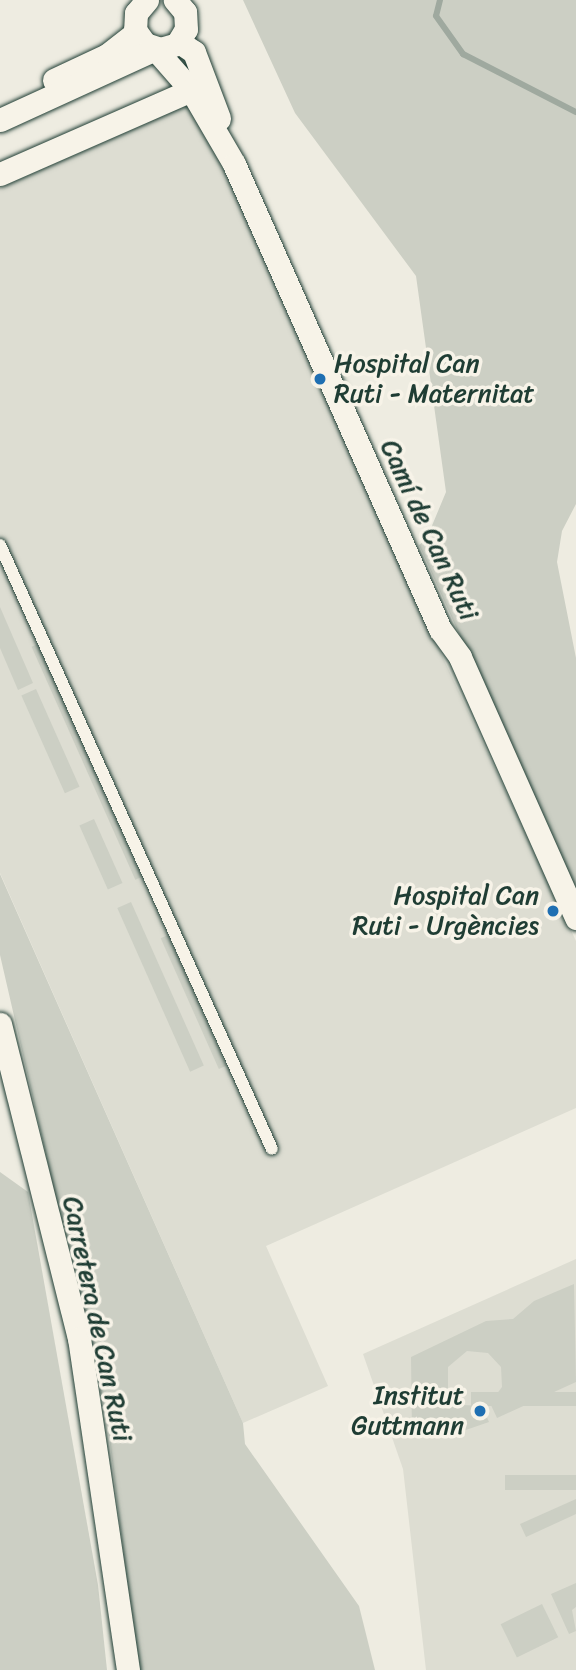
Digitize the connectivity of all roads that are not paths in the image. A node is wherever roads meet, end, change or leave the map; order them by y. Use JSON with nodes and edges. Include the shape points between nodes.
{"nodes":[{"id":1,"x":174,"y":0,"type":"edge"},
{"id":2,"x":134,"y":19,"type":"edge"},
{"id":3,"x":179,"y":42,"type":"junction"},
{"id":4,"x":155,"y":49,"type":"junction"},
{"id":5,"x":191,"y":90,"type":"junction"},
{"id":6,"x":0,"y":104,"type":"edge"},
{"id":7,"x":0,"y":120,"type":"edge"},
{"id":8,"x":234,"y":164,"type":"junction"},
{"id":9,"x":0,"y":174,"type":"edge"},
{"id":10,"x":0,"y":545,"type":"edge"},
{"id":11,"x":576,"y":918,"type":"edge"},
{"id":12,"x":0,"y":1024,"type":"edge"},
{"id":13,"x":272,"y":1149,"type":"dead end"},
{"id":14,"x":128,"y":1670,"type":"edge"}],
"edges":[{"from":1,"to":3,"type":"street","via":[[187,17]]},
{"from":2,"to":4,"type":"street","name":"Camí de Can Ruti"},
{"from":2,"to":6,"type":"street"},
{"from":3,"to":4,"type":"street"},
{"from":3,"to":8,"type":"street","name":"Camí de Can Ruti","via":[[194,52]]},
{"from":4,"to":5,"type":"street","name":"Camí de Can Ruti"},
{"from":4,"to":7,"type":"street"},
{"from":5,"to":8,"type":"street","name":"Camí de Can Ruti"},
{"from":5,"to":9,"type":"street"},
{"from":8,"to":11,"type":"street","name":"Camí de Can Ruti","via":[[440,629],[460,657]]},
{"from":10,"to":13,"type":"lane"},
{"from":12,"to":14,"type":"street","name":"Carretera de Can Ruti","via":[[79,1338]]}]}
